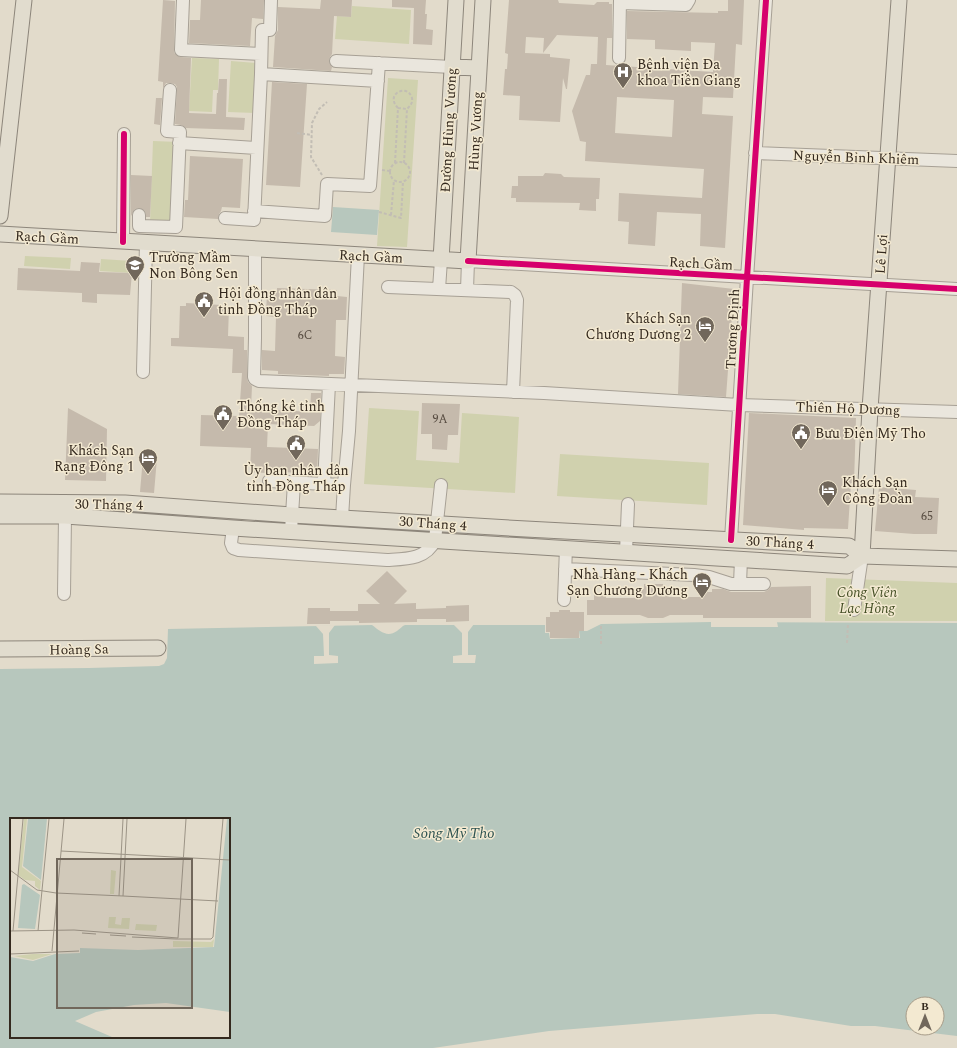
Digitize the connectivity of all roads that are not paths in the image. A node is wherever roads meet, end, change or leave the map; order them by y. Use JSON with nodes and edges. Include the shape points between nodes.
{"nodes":[{"id":1,"x":24,"y":0,"type":"edge"},
{"id":2,"x":183,"y":0,"type":"edge"},
{"id":3,"x":272,"y":0,"type":"edge"},
{"id":4,"x":456,"y":0,"type":"edge"},
{"id":5,"x":483,"y":0,"type":"edge"},
{"id":6,"x":689,"y":0,"type":"edge"},
{"id":7,"x":766,"y":0,"type":"edge"},
{"id":8,"x":899,"y":0,"type":"edge"},
{"id":9,"x":620,"y":2,"type":"edge"},
{"id":10,"x":674,"y":2,"type":"edge"},
{"id":11,"x":261,"y":54,"type":"junction"},
{"id":12,"x":619,"y":58,"type":"dead end"},
{"id":13,"x":336,"y":61,"type":"dead end"},
{"id":14,"x":379,"y":63,"type":"junction"},
{"id":15,"x":452,"y":67,"type":"junction"},
{"id":16,"x":478,"y":68,"type":"junction"},
{"id":17,"x":261,"y":74,"type":"junction"},
{"id":18,"x":378,"y":81,"type":"junction"},
{"id":19,"x":170,"y":90,"type":"dead end"},
{"id":20,"x":124,"y":134,"type":"dead end"},
{"id":21,"x":179,"y":143,"type":"junction"},
{"id":22,"x":257,"y":148,"type":"junction"},
{"id":23,"x":755,"y":154,"type":"junction"},
{"id":24,"x":888,"y":159,"type":"junction"},
{"id":25,"x":957,"y":161,"type":"edge"},
{"id":26,"x":254,"y":211,"type":"junction"},
{"id":27,"x":139,"y":215,"type":"dead end"},
{"id":28,"x":0,"y":216,"type":"edge"},
{"id":29,"x":225,"y":218,"type":"dead end"},
{"id":30,"x":0,"y":234,"type":"edge"},
{"id":31,"x":123,"y":242,"type":"junction"},
{"id":32,"x":146,"y":243,"type":"junction"},
{"id":33,"x":255,"y":249,"type":"junction"},
{"id":34,"x":358,"y":255,"type":"junction"},
{"id":35,"x":441,"y":260,"type":"junction"},
{"id":36,"x":468,"y":261,"type":"junction"},
{"id":37,"x":747,"y":278,"type":"junction"},
{"id":38,"x":879,"y":285,"type":"junction"},
{"id":39,"x":388,"y":287,"type":"dead end"},
{"id":40,"x":440,"y":289,"type":"junction"},
{"id":41,"x":957,"y":289,"type":"edge"},
{"id":42,"x":467,"y":290,"type":"junction"},
{"id":43,"x":143,"y":372,"type":"dead end"},
{"id":44,"x":329,"y":384,"type":"junction"},
{"id":45,"x":350,"y":385,"type":"junction"},
{"id":46,"x":513,"y":392,"type":"junction"},
{"id":47,"x":739,"y":405,"type":"junction"},
{"id":48,"x":870,"y":409,"type":"junction"},
{"id":49,"x":957,"y":412,"type":"edge"},
{"id":50,"x":327,"y":430,"type":"junction"},
{"id":51,"x":349,"y":431,"type":"junction"},
{"id":52,"x":269,"y":481,"type":"dead end"},
{"id":53,"x":294,"y":483,"type":"junction"},
{"id":54,"x":324,"y":484,"type":"junction"},
{"id":55,"x":344,"y":485,"type":"junction"},
{"id":56,"x":441,"y":485,"type":"dead end"},
{"id":57,"x":0,"y":502,"type":"edge"},
{"id":58,"x":125,"y":503,"type":"junction"},
{"id":59,"x":628,"y":504,"type":"dead end"},
{"id":60,"x":235,"y":511,"type":"junction"},
{"id":61,"x":292,"y":515,"type":"junction"},
{"id":62,"x":0,"y":516,"type":"edge"},
{"id":63,"x":65,"y":516,"type":"junction"},
{"id":64,"x":342,"y":518,"type":"junction"},
{"id":65,"x":124,"y":520,"type":"junction"},
{"id":66,"x":437,"y":523,"type":"junction"},
{"id":67,"x":233,"y":528,"type":"junction"},
{"id":68,"x":526,"y":529,"type":"junction"},
{"id":69,"x":291,"y":532,"type":"junction"},
{"id":70,"x":628,"y":534,"type":"junction"},
{"id":71,"x":435,"y":540,"type":"junction"},
{"id":72,"x":731,"y":540,"type":"junction"},
{"id":73,"x":525,"y":546,"type":"junction"},
{"id":74,"x":566,"y":548,"type":"junction"},
{"id":75,"x":626,"y":552,"type":"junction"},
{"id":76,"x":653,"y":554,"type":"junction"},
{"id":77,"x":862,"y":556,"type":"junction"},
{"id":78,"x":736,"y":559,"type":"junction"},
{"id":79,"x":957,"y":559,"type":"edge"},
{"id":80,"x":565,"y":569,"type":"junction"},
{"id":81,"x":652,"y":573,"type":"junction"},
{"id":82,"x":740,"y":584,"type":"junction"},
{"id":83,"x":764,"y":584,"type":"dead end"},
{"id":84,"x":64,"y":594,"type":"dead end"},
{"id":85,"x":564,"y":600,"type":"dead end"},
{"id":86,"x":854,"y":610,"type":"dead end"},
{"id":87,"x":158,"y":648,"type":"dead end"},
{"id":88,"x":0,"y":650,"type":"edge"}],
"edges":[{"from":1,"to":28,"type":"main road"},
{"from":2,"to":11,"type":"street","via":[[181,50]]},
{"from":3,"to":11,"type":"street","via":[[270,30],[262,30]]},
{"from":4,"to":15,"type":"main road","name":"Đường Hùng Vương"},
{"from":5,"to":16,"type":"main road","name":"Hùng Vương"},
{"from":6,"to":10,"type":"street","via":[[686,4]]},
{"from":7,"to":23,"type":"street","name":"Trương Định"},
{"from":8,"to":24,"type":"main road","name":"Lê Lợi"},
{"from":9,"to":10,"type":"street"},
{"from":9,"to":12,"type":"street"},
{"from":11,"to":17,"type":"street"},
{"from":13,"to":14,"type":"street"},
{"from":14,"to":15,"type":"street"},
{"from":14,"to":18,"type":"street"},
{"from":15,"to":16,"type":"main road"},
{"from":15,"to":35,"type":"main road","name":"Đường Hùng Vương"},
{"from":16,"to":36,"type":"main road","name":"Hùng Vương"},
{"from":17,"to":18,"type":"street"},
{"from":17,"to":22,"type":"street"},
{"from":18,"to":26,"type":"street","via":[[370,186],[327,184],[325,216]]},
{"from":19,"to":21,"type":"street","via":[[168,131],[180,132]]},
{"from":20,"to":31,"type":"street"},
{"from":21,"to":22,"type":"street"},
{"from":21,"to":27,"type":"street","via":[[176,227],[139,226]]},
{"from":22,"to":26,"type":"street"},
{"from":23,"to":24,"type":"street","name":"Nguyễn Bỉnh Khiêm"},
{"from":23,"to":37,"type":"street","name":"Trương Định"},
{"from":24,"to":25,"type":"street","name":"Nguyễn Bỉnh Khiêm"},
{"from":24,"to":38,"type":"main road","name":"Lê Lợi"},
{"from":26,"to":29,"type":"street","via":[[254,220]]},
{"from":30,"to":31,"type":"main road","name":"Rạch Gầm"},
{"from":31,"to":32,"type":"main road","name":"Rạch Gầm"},
{"from":32,"to":33,"type":"main road","name":"Rạch Gầm"},
{"from":32,"to":43,"type":"street"},
{"from":33,"to":34,"type":"main road","name":"Rạch Gầm"},
{"from":33,"to":44,"type":"street","name":"Thiên Hộ Dương","via":[[255,379]]},
{"from":34,"to":35,"type":"main road","name":"Rạch Gầm"},
{"from":34,"to":45,"type":"street"},
{"from":35,"to":36,"type":"main road","name":"Rạch Gầm"},
{"from":35,"to":40,"type":"street"},
{"from":36,"to":37,"type":"street","name":"Rạch Gầm"},
{"from":36,"to":42,"type":"street"},
{"from":37,"to":38,"type":"street","name":"Rạch Gầm"},
{"from":37,"to":47,"type":"street","name":"Trương Định"},
{"from":38,"to":41,"type":"street","name":"Rạch Gầm"},
{"from":38,"to":48,"type":"main road","name":"Lê Lợi"},
{"from":39,"to":40,"type":"street"},
{"from":40,"to":42,"type":"street"},
{"from":42,"to":46,"type":"street","via":[[515,294],[517,300]]},
{"from":44,"to":45,"type":"street","name":"Thiên Hộ Dương"},
{"from":44,"to":50,"type":"street"},
{"from":45,"to":46,"type":"street","name":"Thiên Hộ Dương"},
{"from":45,"to":51,"type":"street"},
{"from":46,"to":47,"type":"street","name":"Thiên Hộ Dương"},
{"from":47,"to":48,"type":"street","name":"Thiên Hộ Dương"},
{"from":47,"to":72,"type":"street","name":"Trương Định"},
{"from":48,"to":49,"type":"street","name":"Thiên Hộ Dương"},
{"from":48,"to":77,"type":"main road","name":"Lê Lợi"},
{"from":50,"to":51,"type":"street"},
{"from":50,"to":54,"type":"street"},
{"from":51,"to":55,"type":"street"},
{"from":52,"to":53,"type":"street"},
{"from":53,"to":54,"type":"street"},
{"from":53,"to":61,"type":"street"},
{"from":54,"to":55,"type":"street"},
{"from":55,"to":64,"type":"street"},
{"from":56,"to":66,"type":"street"},
{"from":57,"to":58,"type":"main road","name":"30 Tháng 4"},
{"from":58,"to":60,"type":"main road","name":"30 Tháng 4"},
{"from":58,"to":65,"type":"street"},
{"from":59,"to":70,"type":"street"},
{"from":60,"to":61,"type":"main road","name":"30 Tháng 4"},
{"from":60,"to":67,"type":"main road"},
{"from":61,"to":64,"type":"main road","name":"30 Tháng 4"},
{"from":61,"to":69,"type":"street"},
{"from":62,"to":63,"type":"main road","name":"30 Tháng 4"},
{"from":63,"to":65,"type":"main road","name":"30 Tháng 4"},
{"from":63,"to":84,"type":"street"},
{"from":64,"to":66,"type":"main road","name":"30 Tháng 4"},
{"from":65,"to":67,"type":"main road","name":"30 Tháng 4"},
{"from":66,"to":68,"type":"main road","name":"30 Tháng 4"},
{"from":66,"to":71,"type":"street"},
{"from":67,"to":69,"type":"main road","name":"30 Tháng 4"},
{"from":67,"to":71,"type":"street","via":[[233,548],[284,554],[410,559],[432,548]]},
{"from":68,"to":70,"type":"main road","name":"30 Tháng 4"},
{"from":68,"to":73,"type":"street"},
{"from":69,"to":71,"type":"main road","name":"30 Tháng 4"},
{"from":70,"to":72,"type":"main road","name":"30 Tháng 4"},
{"from":70,"to":75,"type":"street"},
{"from":71,"to":73,"type":"main road","name":"30 Tháng 4"},
{"from":72,"to":77,"type":"main road","name":"30 Tháng 4","via":[[849,546]]},
{"from":72,"to":78,"type":"main road"},
{"from":73,"to":74,"type":"main road","name":"30 Tháng 4"},
{"from":74,"to":75,"type":"main road","name":"30 Tháng 4"},
{"from":74,"to":80,"type":"street"},
{"from":75,"to":76,"type":"main road","name":"30 Tháng 4"},
{"from":76,"to":78,"type":"main road","name":"30 Tháng 4"},
{"from":76,"to":81,"type":"street"},
{"from":77,"to":78,"type":"main road","name":"30 Tháng 4","via":[[847,566]]},
{"from":77,"to":79,"type":"main road","name":"30 Tháng 4"},
{"from":77,"to":86,"type":"street"},
{"from":78,"to":82,"type":"street"},
{"from":80,"to":81,"type":"street"},
{"from":80,"to":85,"type":"street"},
{"from":81,"to":82,"type":"street","via":[[694,575]]},
{"from":82,"to":83,"type":"street"},
{"from":87,"to":88,"type":"main road","name":"Hoàng Sa"}]}
